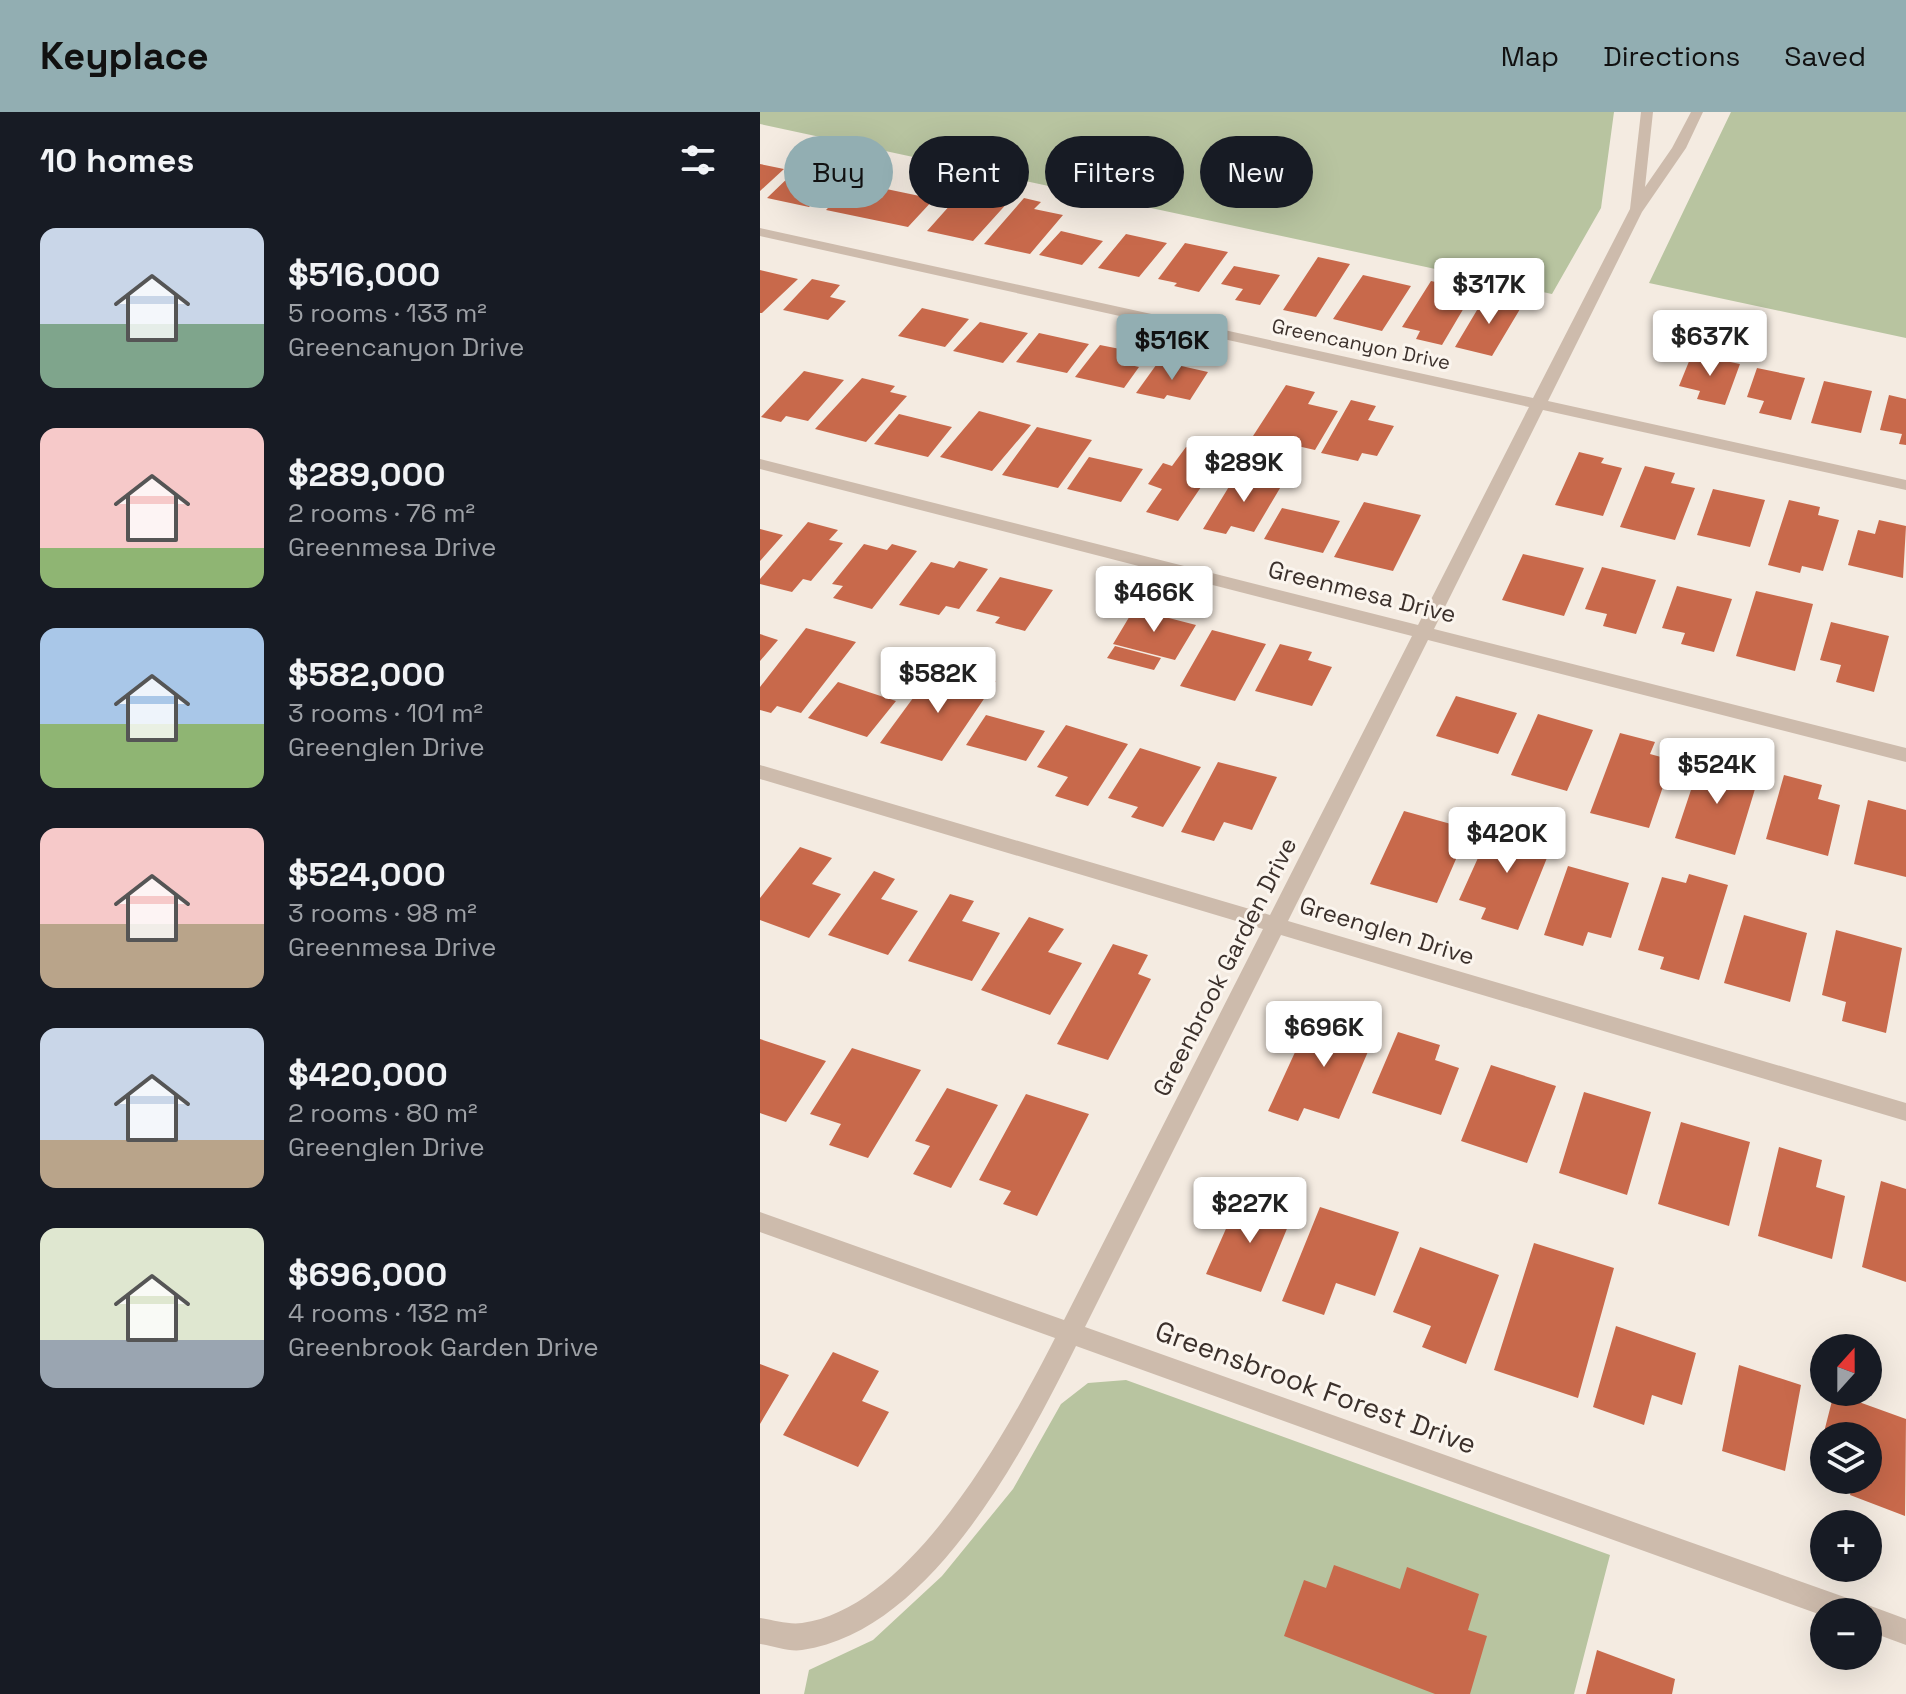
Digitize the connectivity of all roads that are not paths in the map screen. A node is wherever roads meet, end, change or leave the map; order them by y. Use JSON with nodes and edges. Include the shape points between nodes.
{"nodes":[{"id":1,"x":1647,"y":112,"type":"edge"},
{"id":2,"x":1697,"y":112,"type":"edge"},
{"id":3,"x":1635,"y":212,"type":"junction"},
{"id":4,"x":760,"y":232,"type":"edge"},
{"id":5,"x":1539,"y":404,"type":"junction"},
{"id":6,"x":760,"y":464,"type":"edge"},
{"id":7,"x":1906,"y":485,"type":"edge"},
{"id":8,"x":1424,"y":633,"type":"junction"},
{"id":9,"x":1906,"y":755,"type":"edge"},
{"id":10,"x":760,"y":772,"type":"edge"},
{"id":11,"x":1276,"y":925,"type":"junction"},
{"id":12,"x":1906,"y":1112,"type":"edge"},
{"id":13,"x":760,"y":1222,"type":"edge"},
{"id":14,"x":1068,"y":1332,"type":"junction"},
{"id":15,"x":1811,"y":1598,"type":"edge"},
{"id":16,"x":1882,"y":1623,"type":"edge"},
{"id":17,"x":760,"y":1631,"type":"edge"},
{"id":18,"x":1906,"y":1632,"type":"edge"}],
"edges":[{"from":1,"to":3,"type":"street","name":"Greenbrook Garden Drive"},
{"from":2,"to":3,"type":"street","name":"Greenbrook Garden Drive"},
{"from":3,"to":5,"type":"street","name":"Greenbrook Garden Drive"},
{"from":4,"to":5,"type":"street","name":"Greencanyon Drive"},
{"from":5,"to":7,"type":"street","name":"Greencanyon Drive"},
{"from":5,"to":8,"type":"street","name":"Greenbrook Garden Drive"},
{"from":6,"to":8,"type":"street","name":"Greenmesa Drive"},
{"from":8,"to":9,"type":"street","name":"Greenmesa Drive"},
{"from":8,"to":11,"type":"street","name":"Greenbrook Garden Drive"},
{"from":10,"to":11,"type":"street","name":"Greenglen Drive"},
{"from":11,"to":12,"type":"street","name":"Greenglen Drive"},
{"from":11,"to":14,"type":"street","name":"Greenbrook Garden Drive"},
{"from":13,"to":14,"type":"street","name":"Greensbrook Forest Drive"},
{"from":14,"to":15,"type":"street","name":"Greensbrook Forest Drive"},
{"from":14,"to":17,"type":"street","name":"Greenbrook Garden Drive","via":[[1021,1430],[981,1492],[908,1578],[832,1632],[800,1639]]},
{"from":16,"to":18,"type":"street"}]}
